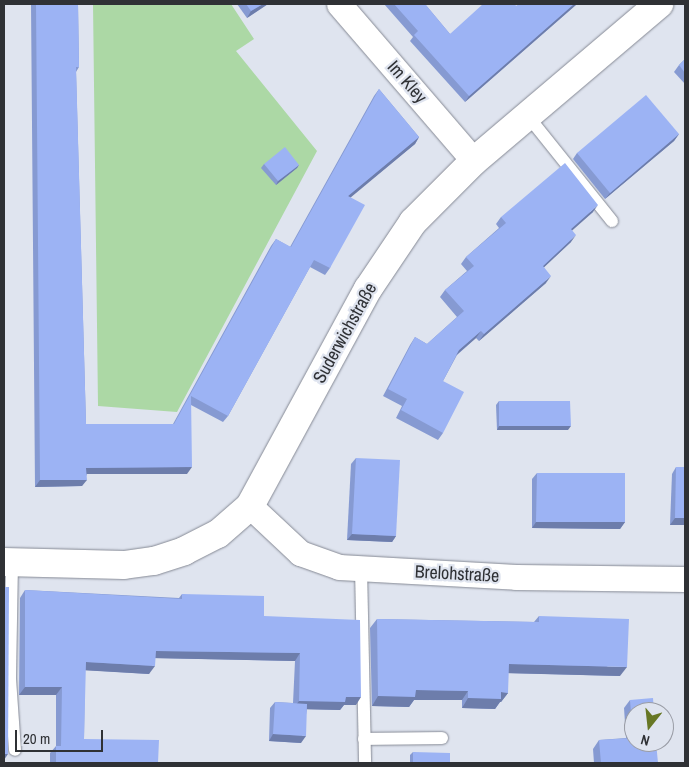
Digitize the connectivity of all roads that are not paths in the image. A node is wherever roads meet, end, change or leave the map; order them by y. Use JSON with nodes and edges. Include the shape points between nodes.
{"nodes":[{"id":1,"x":339,"y":4,"type":"edge"},
{"id":2,"x":659,"y":4,"type":"edge"},
{"id":3,"x":527,"y":115,"type":"junction"},
{"id":4,"x":474,"y":161,"type":"junction"},
{"id":5,"x":612,"y":221,"type":"dead end"},
{"id":6,"x":250,"y":506,"type":"junction"},
{"id":7,"x":8,"y":562,"type":"edge"},
{"id":8,"x":361,"y":568,"type":"junction"},
{"id":9,"x":685,"y":579,"type":"edge"},
{"id":10,"x":442,"y":738,"type":"dead end"},
{"id":11,"x":364,"y":739,"type":"junction"},
{"id":12,"x":15,"y":750,"type":"dead end"},
{"id":13,"x":365,"y":763,"type":"edge"}],
"edges":[{"from":1,"to":4,"type":"street","name":"Im Kley"},
{"from":2,"to":3,"type":"main road","name":"Suderwichstraße"},
{"from":3,"to":4,"type":"main road","name":"Suderwichstraße"},
{"from":3,"to":5,"type":"lane"},
{"from":4,"to":6,"type":"main road","name":"Suderwichstraße","via":[[413,222],[368,289]]},
{"from":6,"to":7,"type":"main road","name":"Suderwichstraße","via":[[218,534],[154,561],[124,565]]},
{"from":6,"to":8,"type":"street","name":"Brelohstraße","via":[[300,553],[339,567]]},
{"from":7,"to":12,"type":"lane"},
{"from":8,"to":9,"type":"street","name":"Brelohstraße","via":[[516,577]]},
{"from":8,"to":11,"type":"lane"},
{"from":10,"to":11,"type":"lane"},
{"from":11,"to":13,"type":"lane"}]}
